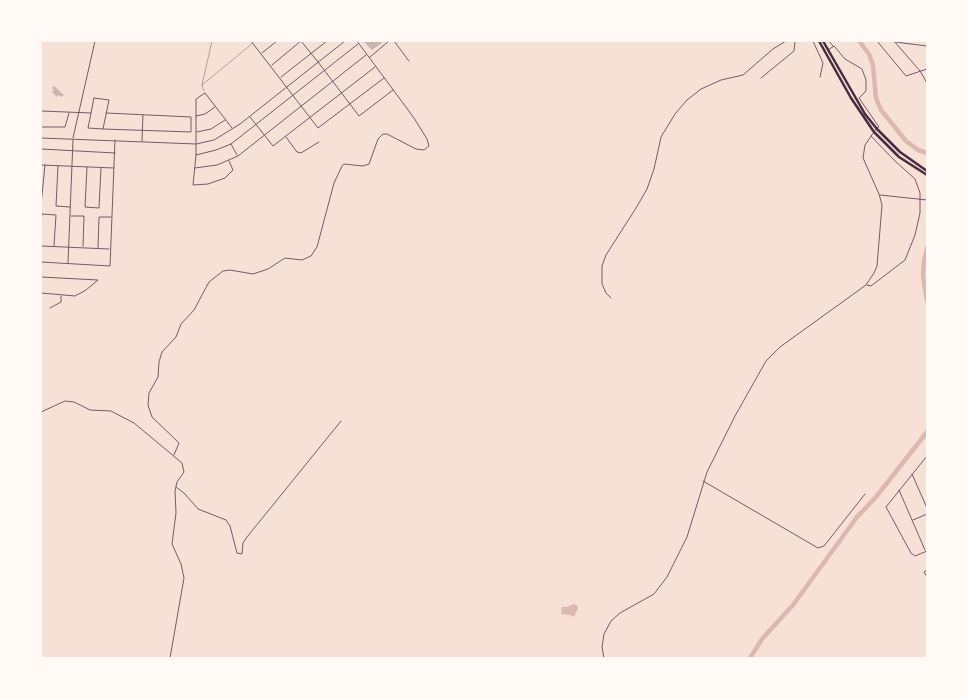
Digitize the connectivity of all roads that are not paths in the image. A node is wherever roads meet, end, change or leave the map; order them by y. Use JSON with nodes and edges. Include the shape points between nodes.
{"nodes":[{"id":1,"x":95,"y":41,"type":"edge"},
{"id":2,"x":212,"y":41,"type":"edge"},
{"id":3,"x":277,"y":41,"type":"edge"},
{"id":4,"x":301,"y":41,"type":"edge"},
{"id":5,"x":327,"y":41,"type":"edge"},
{"id":6,"x":346,"y":41,"type":"edge"},
{"id":7,"x":356,"y":41,"type":"edge"},
{"id":8,"x":389,"y":41,"type":"edge"},
{"id":9,"x":394,"y":41,"type":"edge"},
{"id":10,"x":786,"y":41,"type":"edge"},
{"id":11,"x":795,"y":41,"type":"edge"},
{"id":12,"x":813,"y":41,"type":"edge"},
{"id":13,"x":819,"y":41,"type":"edge"},
{"id":14,"x":823,"y":41,"type":"edge"},
{"id":15,"x":830,"y":41,"type":"edge"},
{"id":16,"x":877,"y":41,"type":"edge"},
{"id":17,"x":252,"y":42,"type":"edge"},
{"id":18,"x":894,"y":42,"type":"edge"},
{"id":19,"x":358,"y":44,"type":"junction"},
{"id":20,"x":834,"y":46,"type":"junction"},
{"id":21,"x":927,"y":46,"type":"edge"},
{"id":22,"x":828,"y":50,"type":"junction"},
{"id":23,"x":262,"y":53,"type":"junction"},
{"id":24,"x":311,"y":54,"type":"junction"},
{"id":25,"x":367,"y":55,"type":"junction"},
{"id":26,"x":369,"y":58,"type":"junction"},
{"id":27,"x":409,"y":61,"type":"dead end"},
{"id":28,"x":318,"y":62,"type":"junction"},
{"id":29,"x":271,"y":66,"type":"junction"},
{"id":30,"x":376,"y":66,"type":"junction"},
{"id":31,"x":927,"y":69,"type":"edge"},
{"id":32,"x":325,"y":70,"type":"junction"},
{"id":33,"x":920,"y":71,"type":"junction"},
{"id":34,"x":384,"y":77,"type":"junction"},
{"id":35,"x":820,"y":77,"type":"dead end"},
{"id":36,"x":281,"y":78,"type":"junction"},
{"id":37,"x":761,"y":78,"type":"dead end"},
{"id":38,"x":333,"y":82,"type":"junction"},
{"id":39,"x":927,"y":83,"type":"edge"},
{"id":40,"x":202,"y":85,"type":"junction"},
{"id":41,"x":288,"y":87,"type":"junction"},
{"id":42,"x":394,"y":89,"type":"junction"},
{"id":43,"x":205,"y":93,"type":"junction"},
{"id":44,"x":342,"y":93,"type":"junction"},
{"id":45,"x":294,"y":95,"type":"junction"},
{"id":46,"x":350,"y":104,"type":"junction"},
{"id":47,"x":302,"y":106,"type":"junction"},
{"id":48,"x":216,"y":107,"type":"junction"},
{"id":49,"x":41,"y":111,"type":"edge"},
{"id":50,"x":69,"y":112,"type":"junction"},
{"id":51,"x":79,"y":113,"type":"junction"},
{"id":52,"x":91,"y":113,"type":"junction"},
{"id":53,"x":106,"y":113,"type":"junction"},
{"id":54,"x":143,"y":115,"type":"junction"},
{"id":55,"x":196,"y":116,"type":"junction"},
{"id":56,"x":191,"y":117,"type":"junction"},
{"id":57,"x":250,"y":117,"type":"junction"},
{"id":58,"x":311,"y":118,"type":"junction"},
{"id":59,"x":226,"y":120,"type":"junction"},
{"id":60,"x":255,"y":125,"type":"junction"},
{"id":61,"x":41,"y":127,"type":"edge"},
{"id":62,"x":103,"y":129,"type":"junction"},
{"id":63,"x":232,"y":129,"type":"junction"},
{"id":64,"x":142,"y":130,"type":"junction"},
{"id":65,"x":875,"y":130,"type":"junction"},
{"id":66,"x":196,"y":132,"type":"junction"},
{"id":67,"x":264,"y":136,"type":"junction"},
{"id":68,"x":870,"y":136,"type":"junction"},
{"id":69,"x":286,"y":137,"type":"junction"},
{"id":70,"x":41,"y":138,"type":"edge"},
{"id":71,"x":73,"y":139,"type":"junction"},
{"id":72,"x":116,"y":140,"type":"junction"},
{"id":73,"x":142,"y":141,"type":"junction"},
{"id":74,"x":319,"y":142,"type":"dead end"},
{"id":75,"x":196,"y":144,"type":"junction"},
{"id":76,"x":231,"y":144,"type":"junction"},
{"id":77,"x":41,"y":149,"type":"edge"},
{"id":78,"x":73,"y":151,"type":"junction"},
{"id":79,"x":115,"y":153,"type":"junction"},
{"id":80,"x":196,"y":155,"type":"junction"},
{"id":81,"x":238,"y":156,"type":"junction"},
{"id":82,"x":229,"y":160,"type":"junction"},
{"id":83,"x":41,"y":165,"type":"edge"},
{"id":84,"x":45,"y":165,"type":"junction"},
{"id":85,"x":58,"y":165,"type":"junction"},
{"id":86,"x":72,"y":166,"type":"junction"},
{"id":87,"x":87,"y":167,"type":"junction"},
{"id":88,"x":101,"y":168,"type":"junction"},
{"id":89,"x":114,"y":168,"type":"junction"},
{"id":90,"x":195,"y":168,"type":"junction"},
{"id":91,"x":927,"y":171,"type":"edge"},
{"id":92,"x":927,"y":175,"type":"edge"},
{"id":93,"x":879,"y":194,"type":"junction"},
{"id":94,"x":920,"y":200,"type":"junction"},
{"id":95,"x":926,"y":200,"type":"edge"},
{"id":96,"x":41,"y":205,"type":"edge"},
{"id":97,"x":70,"y":207,"type":"junction"},
{"id":98,"x":70,"y":216,"type":"junction"},
{"id":99,"x":112,"y":218,"type":"junction"},
{"id":100,"x":41,"y":220,"type":"edge"},
{"id":101,"x":41,"y":246,"type":"edge"},
{"id":102,"x":54,"y":246,"type":"junction"},
{"id":103,"x":69,"y":247,"type":"junction"},
{"id":104,"x":83,"y":248,"type":"junction"},
{"id":105,"x":98,"y":248,"type":"junction"},
{"id":106,"x":110,"y":249,"type":"junction"},
{"id":107,"x":41,"y":262,"type":"edge"},
{"id":108,"x":68,"y":263,"type":"junction"},
{"id":109,"x":41,"y":277,"type":"edge"},
{"id":110,"x":866,"y":285,"type":"junction"},
{"id":111,"x":41,"y":293,"type":"edge"},
{"id":112,"x":61,"y":295,"type":"junction"},
{"id":113,"x":611,"y":298,"type":"dead end"},
{"id":114,"x":50,"y":308,"type":"dead end"},
{"id":115,"x":41,"y":412,"type":"edge"},
{"id":116,"x":341,"y":421,"type":"dead end"},
{"id":117,"x":174,"y":455,"type":"junction"},
{"id":118,"x":926,"y":457,"type":"edge"},
{"id":119,"x":927,"y":462,"type":"edge"},
{"id":120,"x":912,"y":473,"type":"junction"},
{"id":121,"x":703,"y":481,"type":"junction"},
{"id":122,"x":176,"y":487,"type":"junction"},
{"id":123,"x":899,"y":489,"type":"junction"},
{"id":124,"x":866,"y":494,"type":"dead end"},
{"id":125,"x":927,"y":508,"type":"edge"},
{"id":126,"x":927,"y":514,"type":"edge"},
{"id":127,"x":912,"y":520,"type":"junction"},
{"id":128,"x":926,"y":551,"type":"edge"},
{"id":129,"x":927,"y":570,"type":"edge"},
{"id":130,"x":927,"y":577,"type":"edge"},
{"id":131,"x":170,"y":658,"type":"edge"},
{"id":132,"x":604,"y":658,"type":"edge"}],
"edges":[{"from":1,"to":51,"type":"street"},
{"from":2,"to":40,"type":"street"},
{"from":3,"to":23,"type":"street"},
{"from":4,"to":24,"type":"street"},
{"from":4,"to":29,"type":"street"},
{"from":5,"to":24,"type":"street"},
{"from":6,"to":28,"type":"street"},
{"from":7,"to":19,"type":"street"},
{"from":8,"to":26,"type":"street"},
{"from":9,"to":27,"type":"street"},
{"from":10,"to":113,"type":"street","via":[[743,75],[701,89],[675,114],[661,137],[646,189],[602,266],[602,284]]},
{"from":11,"to":37,"type":"street","via":[[794,50]]},
{"from":12,"to":35,"type":"street","via":[[822,63]]},
{"from":13,"to":65,"type":"highway","via":[[851,98]]},
{"from":14,"to":22,"type":"highway"},
{"from":15,"to":20,"type":"street"},
{"from":16,"to":33,"type":"street","via":[[906,76]]},
{"from":17,"to":23,"type":"street"},
{"from":17,"to":40,"type":"street"},
{"from":18,"to":21,"type":"street"},
{"from":18,"to":33,"type":"street"},
{"from":19,"to":25,"type":"street"},
{"from":19,"to":32,"type":"street"},
{"from":20,"to":22,"type":"street"},
{"from":20,"to":65,"type":"street","via":[[845,60],[865,74],[866,91],[859,98],[879,127]]},
{"from":22,"to":65,"type":"highway"},
{"from":23,"to":29,"type":"street"},
{"from":24,"to":28,"type":"street"},
{"from":24,"to":36,"type":"street"},
{"from":25,"to":26,"type":"street"},
{"from":25,"to":38,"type":"street"},
{"from":26,"to":30,"type":"street"},
{"from":28,"to":32,"type":"street"},
{"from":28,"to":41,"type":"street"},
{"from":29,"to":36,"type":"street"},
{"from":30,"to":34,"type":"street"},
{"from":30,"to":44,"type":"street"},
{"from":31,"to":33,"type":"street"},
{"from":32,"to":38,"type":"street"},
{"from":32,"to":45,"type":"street"},
{"from":33,"to":39,"type":"street"},
{"from":34,"to":42,"type":"street"},
{"from":34,"to":46,"type":"street"},
{"from":36,"to":41,"type":"street"},
{"from":38,"to":44,"type":"street"},
{"from":38,"to":47,"type":"street"},
{"from":40,"to":43,"type":"street"},
{"from":41,"to":45,"type":"street"},
{"from":41,"to":57,"type":"street"},
{"from":42,"to":46,"type":"street","via":[[359,116]]},
{"from":42,"to":117,"type":"street","via":[[422,130],[428,148],[416,149],[382,134],[369,164],[342,166],[316,247],[310,256],[302,260],[285,258],[253,274],[230,270],[220,272],[209,282],[176,337],[162,352],[158,377],[150,391],[148,405],[154,420],[179,442]]},
{"from":43,"to":48,"type":"street"},
{"from":43,"to":55,"type":"street","via":[[196,99]]},
{"from":44,"to":46,"type":"street"},
{"from":44,"to":58,"type":"street"},
{"from":45,"to":47,"type":"street"},
{"from":45,"to":60,"type":"street"},
{"from":46,"to":58,"type":"street","via":[[318,128]]},
{"from":47,"to":58,"type":"street"},
{"from":47,"to":67,"type":"street"},
{"from":48,"to":55,"type":"street"},
{"from":48,"to":59,"type":"street"},
{"from":49,"to":50,"type":"street"},
{"from":50,"to":51,"type":"street"},
{"from":50,"to":61,"type":"street","via":[[65,128]]},
{"from":51,"to":52,"type":"street"},
{"from":51,"to":71,"type":"street"},
{"from":52,"to":53,"type":"street","via":[[94,98],[98,98],[109,100]]},
{"from":52,"to":62,"type":"street","via":[[88,128]]},
{"from":53,"to":54,"type":"street"},
{"from":53,"to":62,"type":"street"},
{"from":54,"to":56,"type":"street"},
{"from":54,"to":64,"type":"street"},
{"from":55,"to":56,"type":"street"},
{"from":55,"to":66,"type":"street"},
{"from":56,"to":64,"type":"street","via":[[191,132]]},
{"from":57,"to":60,"type":"street"},
{"from":57,"to":63,"type":"street"},
{"from":58,"to":69,"type":"street"},
{"from":59,"to":63,"type":"street"},
{"from":59,"to":66,"type":"street","via":[[211,129]]},
{"from":60,"to":67,"type":"street"},
{"from":60,"to":76,"type":"street"},
{"from":62,"to":64,"type":"street"},
{"from":63,"to":75,"type":"street","via":[[214,140]]},
{"from":64,"to":73,"type":"street"},
{"from":65,"to":68,"type":"street"},
{"from":65,"to":91,"type":"highway"},
{"from":65,"to":92,"type":"highway","via":[[889,148]]},
{"from":66,"to":75,"type":"street"},
{"from":67,"to":69,"type":"street","via":[[273,146]]},
{"from":67,"to":81,"type":"street"},
{"from":68,"to":93,"type":"street","via":[[863,158]]},
{"from":68,"to":94,"type":"street","via":[[915,178]]},
{"from":69,"to":74,"type":"street","via":[[301,153]]},
{"from":70,"to":71,"type":"street"},
{"from":71,"to":72,"type":"street"},
{"from":71,"to":78,"type":"street"},
{"from":72,"to":73,"type":"street"},
{"from":72,"to":79,"type":"street"},
{"from":73,"to":75,"type":"street"},
{"from":75,"to":80,"type":"street"},
{"from":76,"to":80,"type":"street"},
{"from":76,"to":81,"type":"street"},
{"from":77,"to":78,"type":"street"},
{"from":78,"to":79,"type":"street"},
{"from":78,"to":86,"type":"street"},
{"from":79,"to":89,"type":"street"},
{"from":80,"to":90,"type":"street"},
{"from":81,"to":82,"type":"street"},
{"from":82,"to":90,"type":"street"},
{"from":82,"to":90,"type":"street","via":[[232,173],[208,184],[192,185]]},
{"from":83,"to":84,"type":"street"},
{"from":84,"to":85,"type":"street"},
{"from":84,"to":96,"type":"street"},
{"from":85,"to":86,"type":"street"},
{"from":85,"to":97,"type":"street","via":[[56,206]]},
{"from":86,"to":87,"type":"street"},
{"from":86,"to":97,"type":"street"},
{"from":87,"to":88,"type":"street"},
{"from":87,"to":88,"type":"street","via":[[85,207],[99,208]]},
{"from":88,"to":89,"type":"street"},
{"from":89,"to":99,"type":"street"},
{"from":93,"to":94,"type":"street"},
{"from":93,"to":110,"type":"street","via":[[882,214],[876,266]]},
{"from":94,"to":95,"type":"street"},
{"from":94,"to":110,"type":"street","via":[[918,225],[905,260],[871,286]]},
{"from":97,"to":98,"type":"street"},
{"from":98,"to":103,"type":"street"},
{"from":98,"to":104,"type":"street","via":[[84,216]]},
{"from":99,"to":105,"type":"street","via":[[99,217]]},
{"from":99,"to":106,"type":"street"},
{"from":100,"to":102,"type":"street","via":[[42,214],[56,215]]},
{"from":101,"to":102,"type":"street"},
{"from":102,"to":103,"type":"street"},
{"from":103,"to":104,"type":"street"},
{"from":103,"to":108,"type":"street"},
{"from":104,"to":105,"type":"street"},
{"from":105,"to":106,"type":"street"},
{"from":106,"to":108,"type":"street","via":[[110,266]]},
{"from":107,"to":108,"type":"street"},
{"from":109,"to":112,"type":"street","via":[[98,280],[75,296]]},
{"from":110,"to":121,"type":"street","via":[[770,356],[735,416]]},
{"from":111,"to":112,"type":"street"},
{"from":112,"to":114,"type":"street","via":[[61,302]]},
{"from":115,"to":117,"type":"street","via":[[65,401],[90,410],[111,411],[134,424]]},
{"from":116,"to":122,"type":"street","via":[[247,537],[242,554],[237,553],[226,520],[198,510]]},
{"from":117,"to":122,"type":"street","via":[[180,460],[184,472]]},
{"from":118,"to":119,"type":"street"},
{"from":118,"to":120,"type":"street"},
{"from":120,"to":123,"type":"street"},
{"from":120,"to":125,"type":"street"},
{"from":121,"to":124,"type":"street","via":[[818,548],[824,546]]},
{"from":121,"to":132,"type":"street","via":[[687,537],[667,577],[654,594],[611,621],[604,634]]},
{"from":122,"to":131,"type":"street","via":[[172,544],[184,578]]},
{"from":123,"to":127,"type":"street"},
{"from":123,"to":128,"type":"street","via":[[886,507],[912,553],[915,556]]},
{"from":126,"to":127,"type":"street"},
{"from":127,"to":128,"type":"street"},
{"from":129,"to":130,"type":"street","via":[[924,572]]}]}
